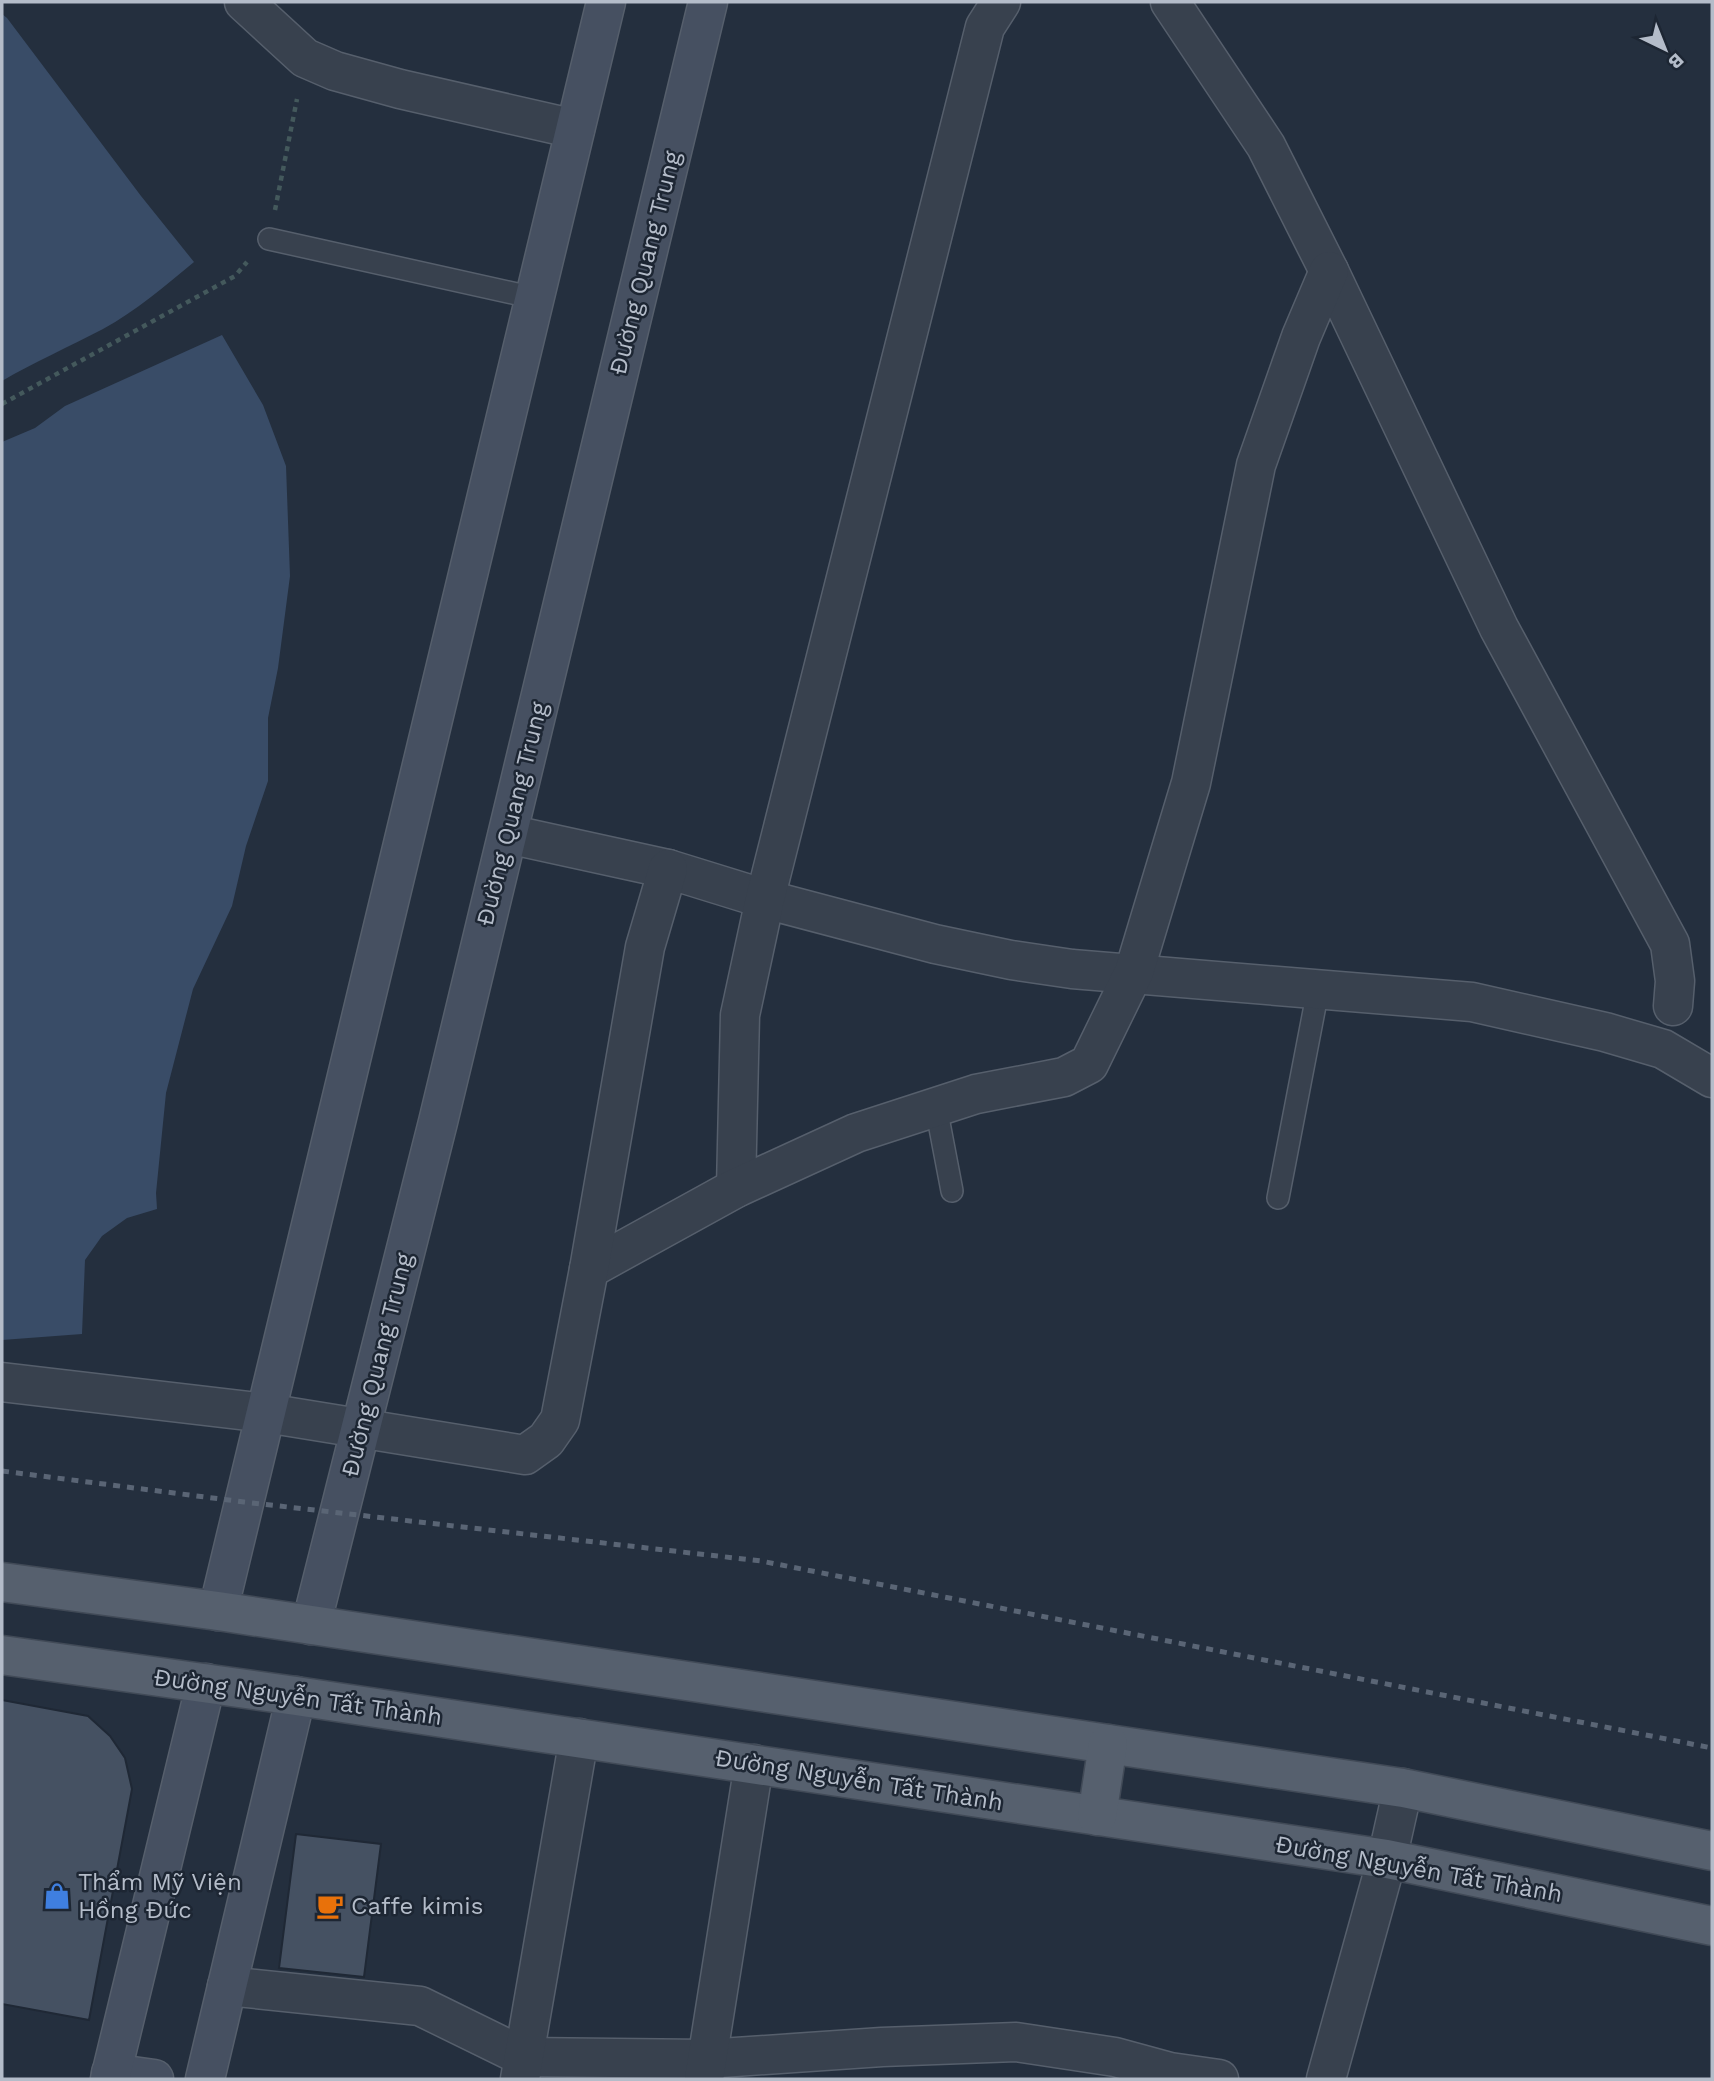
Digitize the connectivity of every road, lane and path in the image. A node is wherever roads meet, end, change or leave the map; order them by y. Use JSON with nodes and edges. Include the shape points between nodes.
{"nodes":[{"id":1,"x":244,"y":2,"type":"edge"},
{"id":2,"x":606,"y":2,"type":"edge"},
{"id":3,"x":708,"y":2,"type":"edge"},
{"id":4,"x":1001,"y":2,"type":"edge"},
{"id":5,"x":1170,"y":2,"type":"edge"},
{"id":6,"x":305,"y":58,"type":"junction"},
{"id":7,"x":575,"y":129,"type":"junction"},
{"id":8,"x":269,"y":239,"type":"junction"},
{"id":9,"x":1329,"y":271,"type":"junction"},
{"id":10,"x":535,"y":299,"type":"junction"},
{"id":11,"x":2,"y":404,"type":"edge"},
{"id":12,"x":508,"y":834,"type":"junction"},
{"id":13,"x":668,"y":869,"type":"junction"},
{"id":14,"x":765,"y":899,"type":"junction"},
{"id":15,"x":1134,"y":972,"type":"junction"},
{"id":16,"x":1318,"y":990,"type":"junction"},
{"id":17,"x":1673,"y":1006,"type":"dead end"},
{"id":18,"x":1712,"y":1078,"type":"edge"},
{"id":19,"x":936,"y":1107,"type":"junction"},
{"id":20,"x":736,"y":1188,"type":"junction"},
{"id":21,"x":953,"y":1191,"type":"dead end"},
{"id":22,"x":1278,"y":1198,"type":"dead end"},
{"id":23,"x":589,"y":1269,"type":"junction"},
{"id":24,"x":2,"y":1382,"type":"edge"},
{"id":25,"x":266,"y":1413,"type":"junction"},
{"id":26,"x":361,"y":1427,"type":"junction"},
{"id":27,"x":2,"y":1582,"type":"edge"},
{"id":28,"x":218,"y":1611,"type":"junction"},
{"id":29,"x":311,"y":1625,"type":"junction"},
{"id":30,"x":2,"y":1655,"type":"edge"},
{"id":31,"x":206,"y":1683,"type":"junction"},
{"id":32,"x":296,"y":1696,"type":"junction"},
{"id":33,"x":579,"y":1738,"type":"junction"},
{"id":34,"x":1108,"y":1744,"type":"junction"},
{"id":35,"x":754,"y":1764,"type":"junction"},
{"id":36,"x":1403,"y":1788,"type":"junction"},
{"id":37,"x":1097,"y":1816,"type":"junction"},
{"id":38,"x":1712,"y":1851,"type":"edge"},
{"id":39,"x":1387,"y":1859,"type":"junction"},
{"id":40,"x":1712,"y":1926,"type":"edge"},
{"id":41,"x":227,"y":1986,"type":"junction"},
{"id":42,"x":522,"y":2068,"type":"edge"},
{"id":43,"x":705,"y":2069,"type":"edge"},
{"id":44,"x":111,"y":2076,"type":"edge"},
{"id":45,"x":154,"y":2079,"type":"edge"},
{"id":46,"x":205,"y":2079,"type":"edge"},
{"id":47,"x":1219,"y":2079,"type":"edge"},
{"id":48,"x":1326,"y":2079,"type":"edge"}],
"edges":[{"from":1,"to":6,"type":"street"},
{"from":2,"to":7,"type":"main road"},
{"from":3,"to":12,"type":"main road","name":"Đường Quang Trung"},
{"from":4,"to":14,"type":"street","via":[[985,27]]},
{"from":5,"to":9,"type":"street","via":[[1266,146]]},
{"from":6,"to":7,"type":"street","via":[[400,89]]},
{"from":6,"to":8,"type":"path"},
{"from":7,"to":10,"type":"main road"},
{"from":8,"to":10,"type":"lane"},
{"from":8,"to":11,"type":"path","via":[[234,276]]},
{"from":9,"to":15,"type":"street","via":[[1256,466],[1191,783]]},
{"from":9,"to":17,"type":"street","via":[[1499,628],[1670,944]]},
{"from":10,"to":25,"type":"main road"},
{"from":12,"to":13,"type":"street"},
{"from":12,"to":26,"type":"main road","name":"Đường Quang Trung"},
{"from":13,"to":14,"type":"street"},
{"from":13,"to":23,"type":"street","via":[[645,947]]},
{"from":14,"to":15,"type":"street","via":[[1011,960]]},
{"from":14,"to":20,"type":"street","via":[[740,1014]]},
{"from":15,"to":16,"type":"street"},
{"from":15,"to":19,"type":"street","via":[[1089,1064],[1064,1077],[976,1094]]},
{"from":16,"to":18,"type":"street","via":[[1472,1002],[1663,1049]]},
{"from":16,"to":22,"type":"lane"},
{"from":19,"to":20,"type":"street","via":[[856,1132]]},
{"from":19,"to":21,"type":"lane"},
{"from":20,"to":23,"type":"street"},
{"from":23,"to":26,"type":"street","via":[[559,1420],[546,1440],[525,1455]]},
{"from":24,"to":25,"type":"street"},
{"from":25,"to":26,"type":"street"},
{"from":25,"to":28,"type":"main road"},
{"from":26,"to":29,"type":"main road","name":"Đường Quang Trung"},
{"from":27,"to":28,"type":"main road"},
{"from":28,"to":29,"type":"main road"},
{"from":29,"to":34,"type":"main road"},
{"from":30,"to":31,"type":"main road","name":"Đường Nguyễn Tất Thành"},
{"from":31,"to":32,"type":"main road","name":"Đường Nguyễn Tất Thành"},
{"from":31,"to":44,"type":"main road"},
{"from":32,"to":33,"type":"main road","name":"Đường Nguyễn Tất Thành"},
{"from":32,"to":41,"type":"main road"},
{"from":33,"to":35,"type":"main road","name":"Đường Nguyễn Tất Thành"},
{"from":33,"to":42,"type":"street"},
{"from":34,"to":36,"type":"main road"},
{"from":34,"to":37,"type":"main road"},
{"from":35,"to":37,"type":"main road","name":"Đường Nguyễn Tất Thành"},
{"from":35,"to":43,"type":"street"},
{"from":36,"to":38,"type":"main road"},
{"from":36,"to":39,"type":"street"},
{"from":37,"to":39,"type":"main road","name":"Đường Nguyễn Tất Thành"},
{"from":39,"to":40,"type":"main road","name":"Đường Nguyễn Tất Thành"},
{"from":39,"to":48,"type":"street"},
{"from":41,"to":42,"type":"street","via":[[420,2006]]},
{"from":41,"to":46,"type":"main road"},
{"from":42,"to":43,"type":"street"},
{"from":43,"to":47,"type":"street","via":[[882,2047],[1016,2042]]},
{"from":44,"to":45,"type":"main road"}]}
